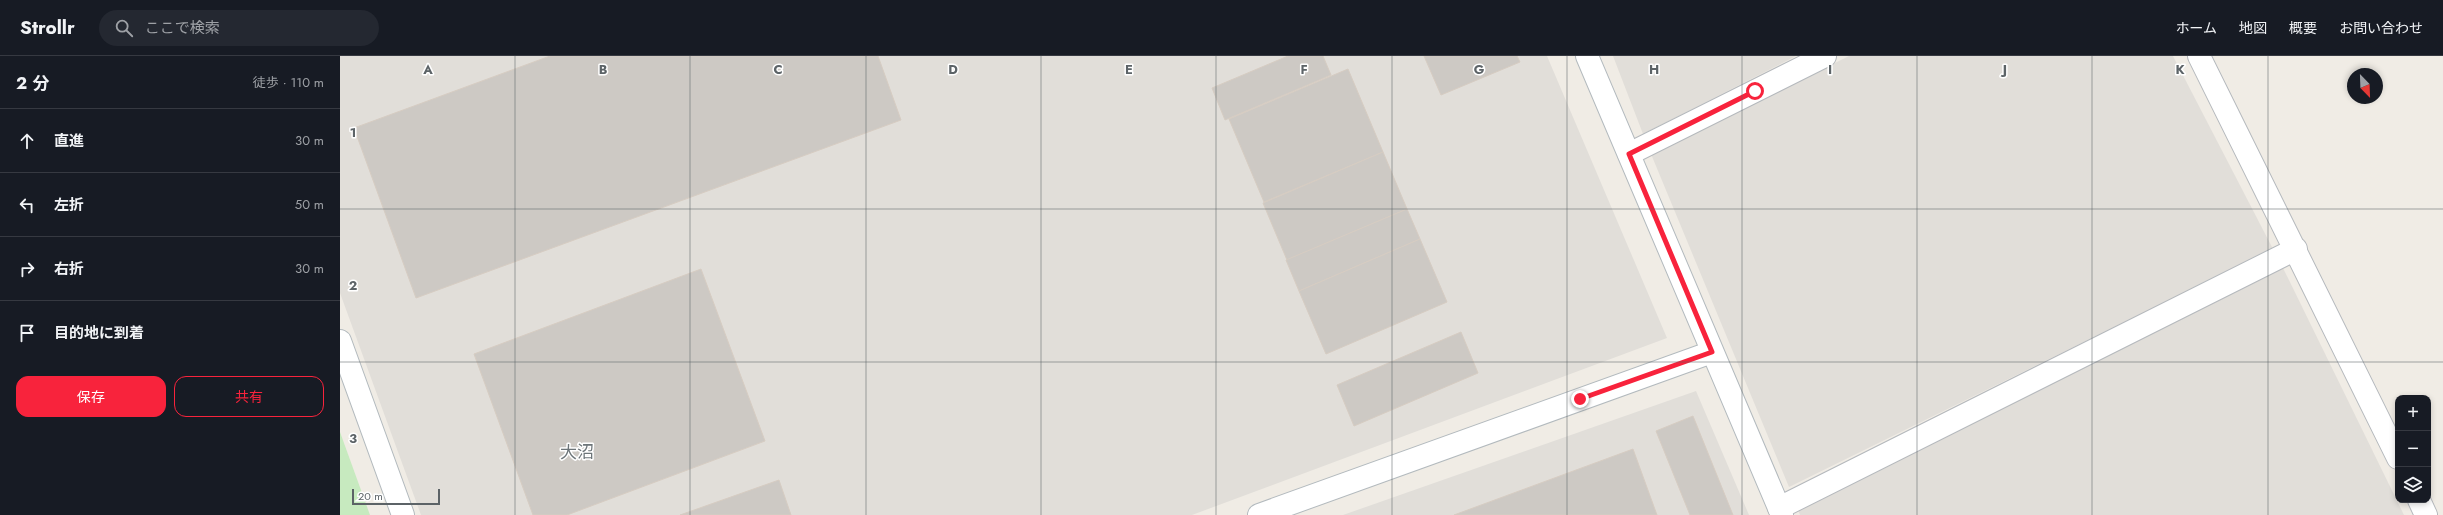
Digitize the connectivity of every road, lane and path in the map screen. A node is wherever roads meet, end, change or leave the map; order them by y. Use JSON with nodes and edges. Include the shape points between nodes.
{"nodes":[{"id":1,"x":1588,"y":56,"type":"edge"},
{"id":2,"x":1825,"y":56,"type":"edge"},
{"id":3,"x":2199,"y":56,"type":"edge"},
{"id":4,"x":1629,"y":154,"type":"junction"},
{"id":5,"x":2296,"y":249,"type":"junction"},
{"id":6,"x":340,"y":341,"type":"edge"},
{"id":7,"x":1712,"y":352,"type":"junction"},
{"id":8,"x":2395,"y":452,"type":"edge"},
{"id":9,"x":2420,"y":503,"type":"edge"},
{"id":10,"x":1780,"y":511,"type":"edge"},
{"id":11,"x":403,"y":515,"type":"edge"},
{"id":12,"x":1260,"y":515,"type":"edge"},
{"id":13,"x":2426,"y":515,"type":"edge"}],
"edges":[{"from":1,"to":4,"type":"street"},
{"from":2,"to":4,"type":"street"},
{"from":3,"to":5,"type":"street"},
{"from":4,"to":7,"type":"street"},
{"from":5,"to":8,"type":"street"},
{"from":5,"to":10,"type":"street"},
{"from":6,"to":11,"type":"street"},
{"from":7,"to":10,"type":"street"},
{"from":7,"to":12,"type":"street"},
{"from":9,"to":13,"type":"street"}]}
